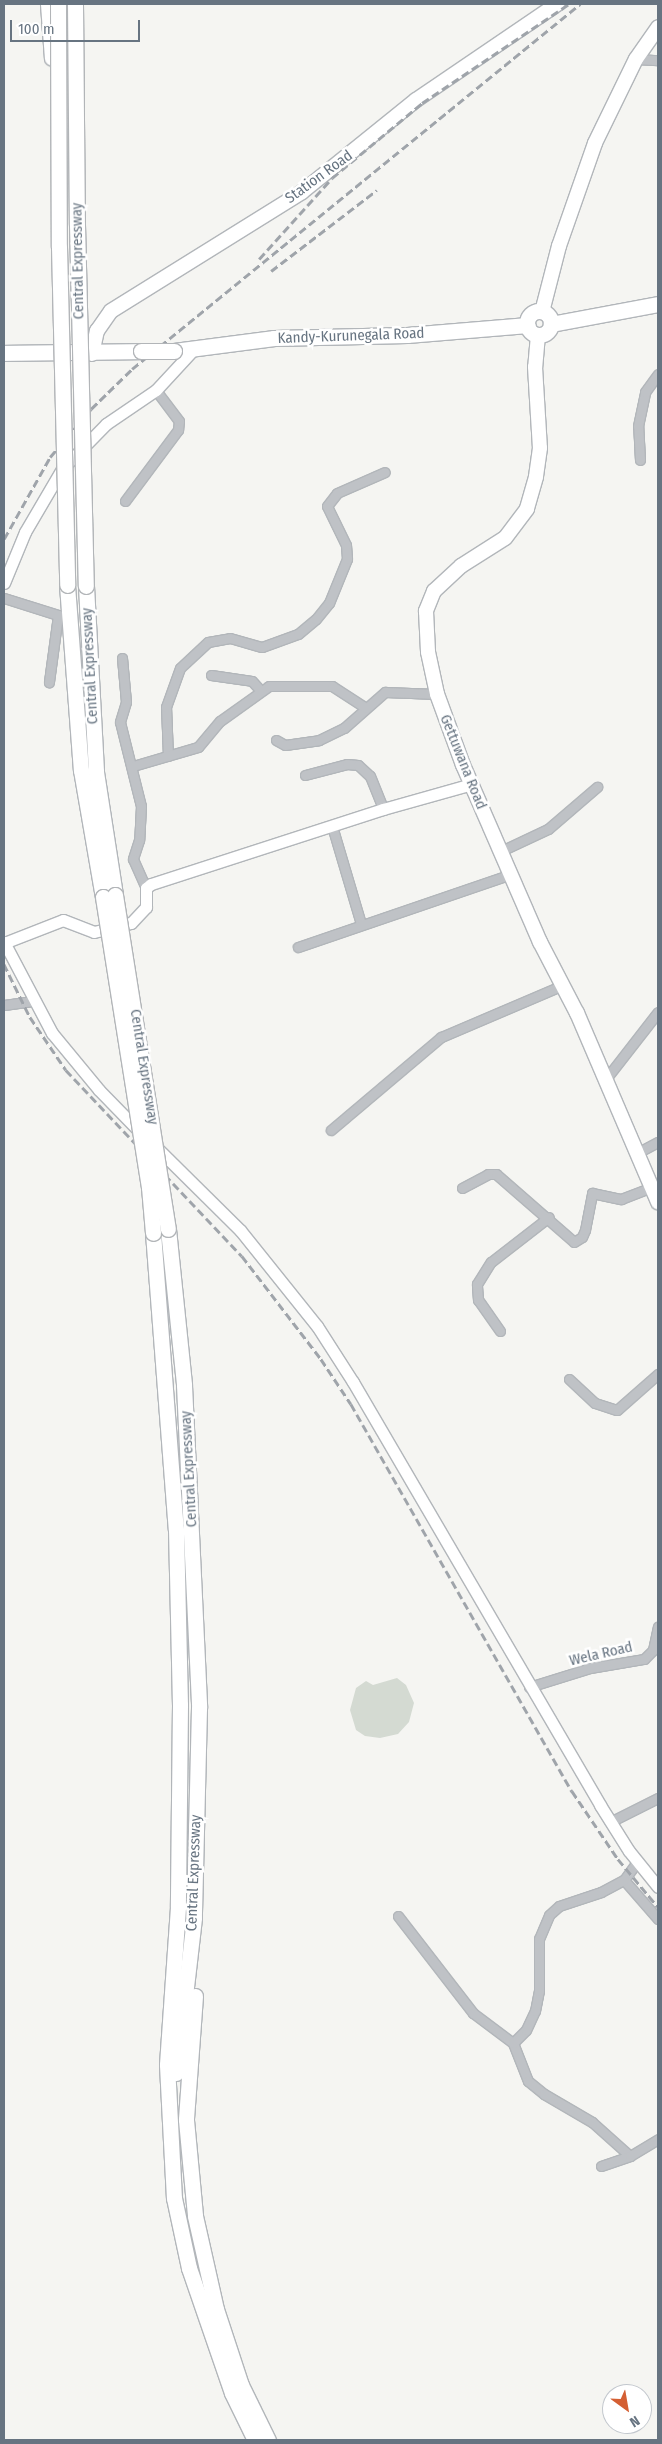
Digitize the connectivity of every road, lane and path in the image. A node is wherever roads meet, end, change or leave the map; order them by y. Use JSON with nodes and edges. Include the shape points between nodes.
{"nodes":[{"id":1,"x":48,"y":4,"type":"edge"},
{"id":2,"x":58,"y":4,"type":"edge"},
{"id":3,"x":75,"y":4,"type":"edge"},
{"id":4,"x":557,"y":4,"type":"edge"},
{"id":5,"x":658,"y":27,"type":"edge"},
{"id":6,"x":636,"y":59,"type":"junction"},
{"id":7,"x":658,"y":60,"type":"edge"},
{"id":8,"x":58,"y":131,"type":"junction"},
{"id":9,"x":658,"y":304,"type":"edge"},
{"id":10,"x":546,"y":318,"type":"junction"},
{"id":11,"x":533,"y":330,"type":"junction"},
{"id":12,"x":193,"y":350,"type":"junction"},
{"id":13,"x":4,"y":353,"type":"edge"},
{"id":14,"x":92,"y":354,"type":"junction"},
{"id":15,"x":658,"y":374,"type":"edge"},
{"id":16,"x":156,"y":390,"type":"junction"},
{"id":17,"x":640,"y":460,"type":"dead end"},
{"id":18,"x":385,"y":472,"type":"dead end"},
{"id":19,"x":125,"y":501,"type":"dead end"},
{"id":20,"x":4,"y":583,"type":"edge"},
{"id":21,"x":4,"y":598,"type":"edge"},
{"id":22,"x":122,"y":658,"type":"dead end"},
{"id":23,"x":211,"y":675,"type":"dead end"},
{"id":24,"x":49,"y":682,"type":"dead end"},
{"id":25,"x":260,"y":690,"type":"junction"},
{"id":26,"x":436,"y":694,"type":"junction"},
{"id":27,"x":366,"y":708,"type":"junction"},
{"id":28,"x":276,"y":740,"type":"dead end"},
{"id":29,"x":168,"y":756,"type":"junction"},
{"id":30,"x":133,"y":766,"type":"junction"},
{"id":31,"x":305,"y":775,"type":"dead end"},
{"id":32,"x":472,"y":784,"type":"junction"},
{"id":33,"x":597,"y":787,"type":"dead end"},
{"id":34,"x":383,"y":809,"type":"junction"},
{"id":35,"x":332,"y":826,"type":"junction"},
{"id":36,"x":501,"y":851,"type":"junction"},
{"id":37,"x":511,"y":874,"type":"junction"},
{"id":38,"x":146,"y":888,"type":"junction"},
{"id":39,"x":109,"y":896,"type":"junction"},
{"id":40,"x":361,"y":924,"type":"junction"},
{"id":41,"x":4,"y":943,"type":"edge"},
{"id":42,"x":298,"y":946,"type":"dead end"},
{"id":43,"x":563,"y":985,"type":"junction"},
{"id":44,"x":34,"y":1001,"type":"junction"},
{"id":45,"x":4,"y":1005,"type":"edge"},
{"id":46,"x":658,"y":1012,"type":"edge"},
{"id":47,"x":605,"y":1080,"type":"junction"},
{"id":48,"x":331,"y":1130,"type":"dead end"},
{"id":49,"x":658,"y":1142,"type":"edge"},
{"id":50,"x":637,"y":1153,"type":"junction"},
{"id":51,"x":652,"y":1187,"type":"junction"},
{"id":52,"x":462,"y":1188,"type":"dead end"},
{"id":53,"x":658,"y":1202,"type":"edge"},
{"id":54,"x":549,"y":1217,"type":"junction"},
{"id":55,"x":500,"y":1330,"type":"dead end"},
{"id":56,"x":658,"y":1374,"type":"edge"},
{"id":57,"x":569,"y":1379,"type":"dead end"},
{"id":58,"x":658,"y":1626,"type":"edge"},
{"id":59,"x":529,"y":1687,"type":"junction"},
{"id":60,"x":658,"y":1798,"type":"edge"},
{"id":61,"x":610,"y":1822,"type":"junction"},
{"id":62,"x":637,"y":1862,"type":"junction"},
{"id":63,"x":624,"y":1880,"type":"junction"},
{"id":64,"x":658,"y":1887,"type":"edge"},
{"id":65,"x":398,"y":1916,"type":"dead end"},
{"id":66,"x":194,"y":1918,"type":"junction"},
{"id":67,"x":658,"y":1918,"type":"edge"},
{"id":68,"x":513,"y":2043,"type":"junction"},
{"id":69,"x":169,"y":2129,"type":"junction"},
{"id":70,"x":658,"y":2139,"type":"edge"},
{"id":71,"x":630,"y":2156,"type":"junction"},
{"id":72,"x":601,"y":2166,"type":"dead end"},
{"id":73,"x":255,"y":2440,"type":"edge"},
{"id":74,"x":268,"y":2440,"type":"edge"}],
"edges":[{"from":1,"to":8,"type":"highway"},
{"from":2,"to":8,"type":"highway","name":"Central Expressway","bridge":true},
{"from":3,"to":39,"type":"highway","name":"Central Expressway","bridge":true,"via":[[86,586],[96,772]]},
{"from":4,"to":14,"type":"main road","name":"Station Road","via":[[416,100],[302,192],[111,311],[97,331]]},
{"from":5,"to":6,"type":"main road"},
{"from":6,"to":7,"type":"street"},
{"from":6,"to":10,"type":"main road","via":[[577,188]]},
{"from":8,"to":39,"type":"highway","name":"Central Expressway","bridge":true,"via":[[67,585],[81,770]]},
{"from":9,"to":10,"type":"highway"},
{"from":10,"to":11,"type":"highway","via":[[546,332]]},
{"from":10,"to":11,"type":"highway","via":[[531,314]]},
{"from":11,"to":12,"type":"highway","name":"Kandy-Kurunegala Road","via":[[274,338]]},
{"from":11,"to":26,"type":"main road","name":"Gettuwana Road","via":[[540,448],[536,477],[527,509],[511,532],[452,573],[429,598],[426,634]]},
{"from":12,"to":14,"type":"highway","name":"Kandy-Kurunegala Road","bridge":true},
{"from":12,"to":16,"type":"street"},
{"from":13,"to":14,"type":"highway"},
{"from":15,"to":17,"type":"street","via":[[645,392],[638,426]]},
{"from":16,"to":19,"type":"street","via":[[179,421],[178,430]]},
{"from":16,"to":20,"type":"street","via":[[106,424],[62,469],[25,532]]},
{"from":18,"to":29,"type":"street","via":[[337,493],[327,506],[346,545],[346,559],[329,603],[316,619],[298,634],[262,647],[230,638],[208,642],[180,668],[166,707]]},
{"from":21,"to":24,"type":"street","via":[[58,615]]},
{"from":22,"to":30,"type":"street","via":[[126,702],[120,722]]},
{"from":23,"to":25,"type":"street","via":[[252,682]]},
{"from":25,"to":27,"type":"street","via":[[269,686],[332,686]]},
{"from":25,"to":29,"type":"street","via":[[220,721],[203,744],[190,752]]},
{"from":26,"to":27,"type":"street","via":[[385,692]]},
{"from":26,"to":32,"type":"main road","name":"Gettuwana Road"},
{"from":27,"to":28,"type":"street","via":[[344,728],[319,740],[285,745]]},
{"from":29,"to":30,"type":"street"},
{"from":30,"to":38,"type":"street","via":[[141,806],[139,840],[133,859]]},
{"from":31,"to":34,"type":"street","via":[[347,764],[358,765],[370,776]]},
{"from":32,"to":34,"type":"street"},
{"from":32,"to":36,"type":"main road","name":"Gettuwana Road"},
{"from":33,"to":36,"type":"street","via":[[548,829]]},
{"from":34,"to":35,"type":"street"},
{"from":35,"to":38,"type":"street"},
{"from":35,"to":40,"type":"street"},
{"from":36,"to":37,"type":"main road","name":"Gettuwana Road"},
{"from":37,"to":40,"type":"street"},
{"from":37,"to":43,"type":"main road","name":"Gettuwana Road"},
{"from":38,"to":41,"type":"street","via":[[146,907],[131,923],[94,932],[62,920]]},
{"from":39,"to":66,"type":"highway","name":"Central Expressway","bridge":true,"via":[[164,1188],[184,1385],[199,1708]]},
{"from":39,"to":69,"type":"highway","name":"Central Expressway","bridge":true,"via":[[149,1187],[176,1529],[180,1705],[178,1907],[167,2065]]},
{"from":40,"to":42,"type":"street"},
{"from":41,"to":44,"type":"street"},
{"from":43,"to":47,"type":"main road","name":"Gettuwana Road"},
{"from":43,"to":48,"type":"street","via":[[441,1036]]},
{"from":44,"to":45,"type":"street"},
{"from":44,"to":59,"type":"street","via":[[52,1033],[93,1084],[240,1230],[317,1326],[357,1389]]},
{"from":46,"to":47,"type":"street"},
{"from":47,"to":50,"type":"main road","name":"Gettuwana Road"},
{"from":49,"to":50,"type":"street"},
{"from":50,"to":51,"type":"main road","name":"Gettuwana Road"},
{"from":51,"to":53,"type":"main road","name":"Gettuwana Road"},
{"from":51,"to":54,"type":"street","via":[[621,1199],[592,1193],[585,1230],[578,1241],[570,1239]]},
{"from":52,"to":54,"type":"street","via":[[488,1174],[496,1174],[522,1199]]},
{"from":54,"to":55,"type":"street","via":[[491,1262],[477,1284],[478,1300]]},
{"from":56,"to":57,"type":"street","via":[[617,1410],[595,1402]]},
{"from":58,"to":59,"type":"street","name":"Wela Road","via":[[653,1650],[644,1659],[590,1668]]},
{"from":59,"to":61,"type":"street"},
{"from":60,"to":61,"type":"street"},
{"from":61,"to":62,"type":"street"},
{"from":62,"to":63,"type":"street"},
{"from":62,"to":64,"type":"street"},
{"from":63,"to":67,"type":"street"},
{"from":63,"to":68,"type":"street","via":[[601,1892],[559,1906],[548,1915],[539,1939],[539,1991],[535,2010],[526,2030]]},
{"from":65,"to":68,"type":"street","via":[[473,2013]]},
{"from":66,"to":69,"type":"highway","name":"Central Expressway"},
{"from":66,"to":74,"type":"highway","via":[[199,1937],[186,2120],[195,2216],[216,2310],[241,2384]]},
{"from":68,"to":71,"type":"street","via":[[528,2081],[592,2122]]},
{"from":69,"to":73,"type":"highway","via":[[174,2198],[189,2268],[232,2393]]},
{"from":70,"to":71,"type":"street"},
{"from":71,"to":72,"type":"street"}]}
